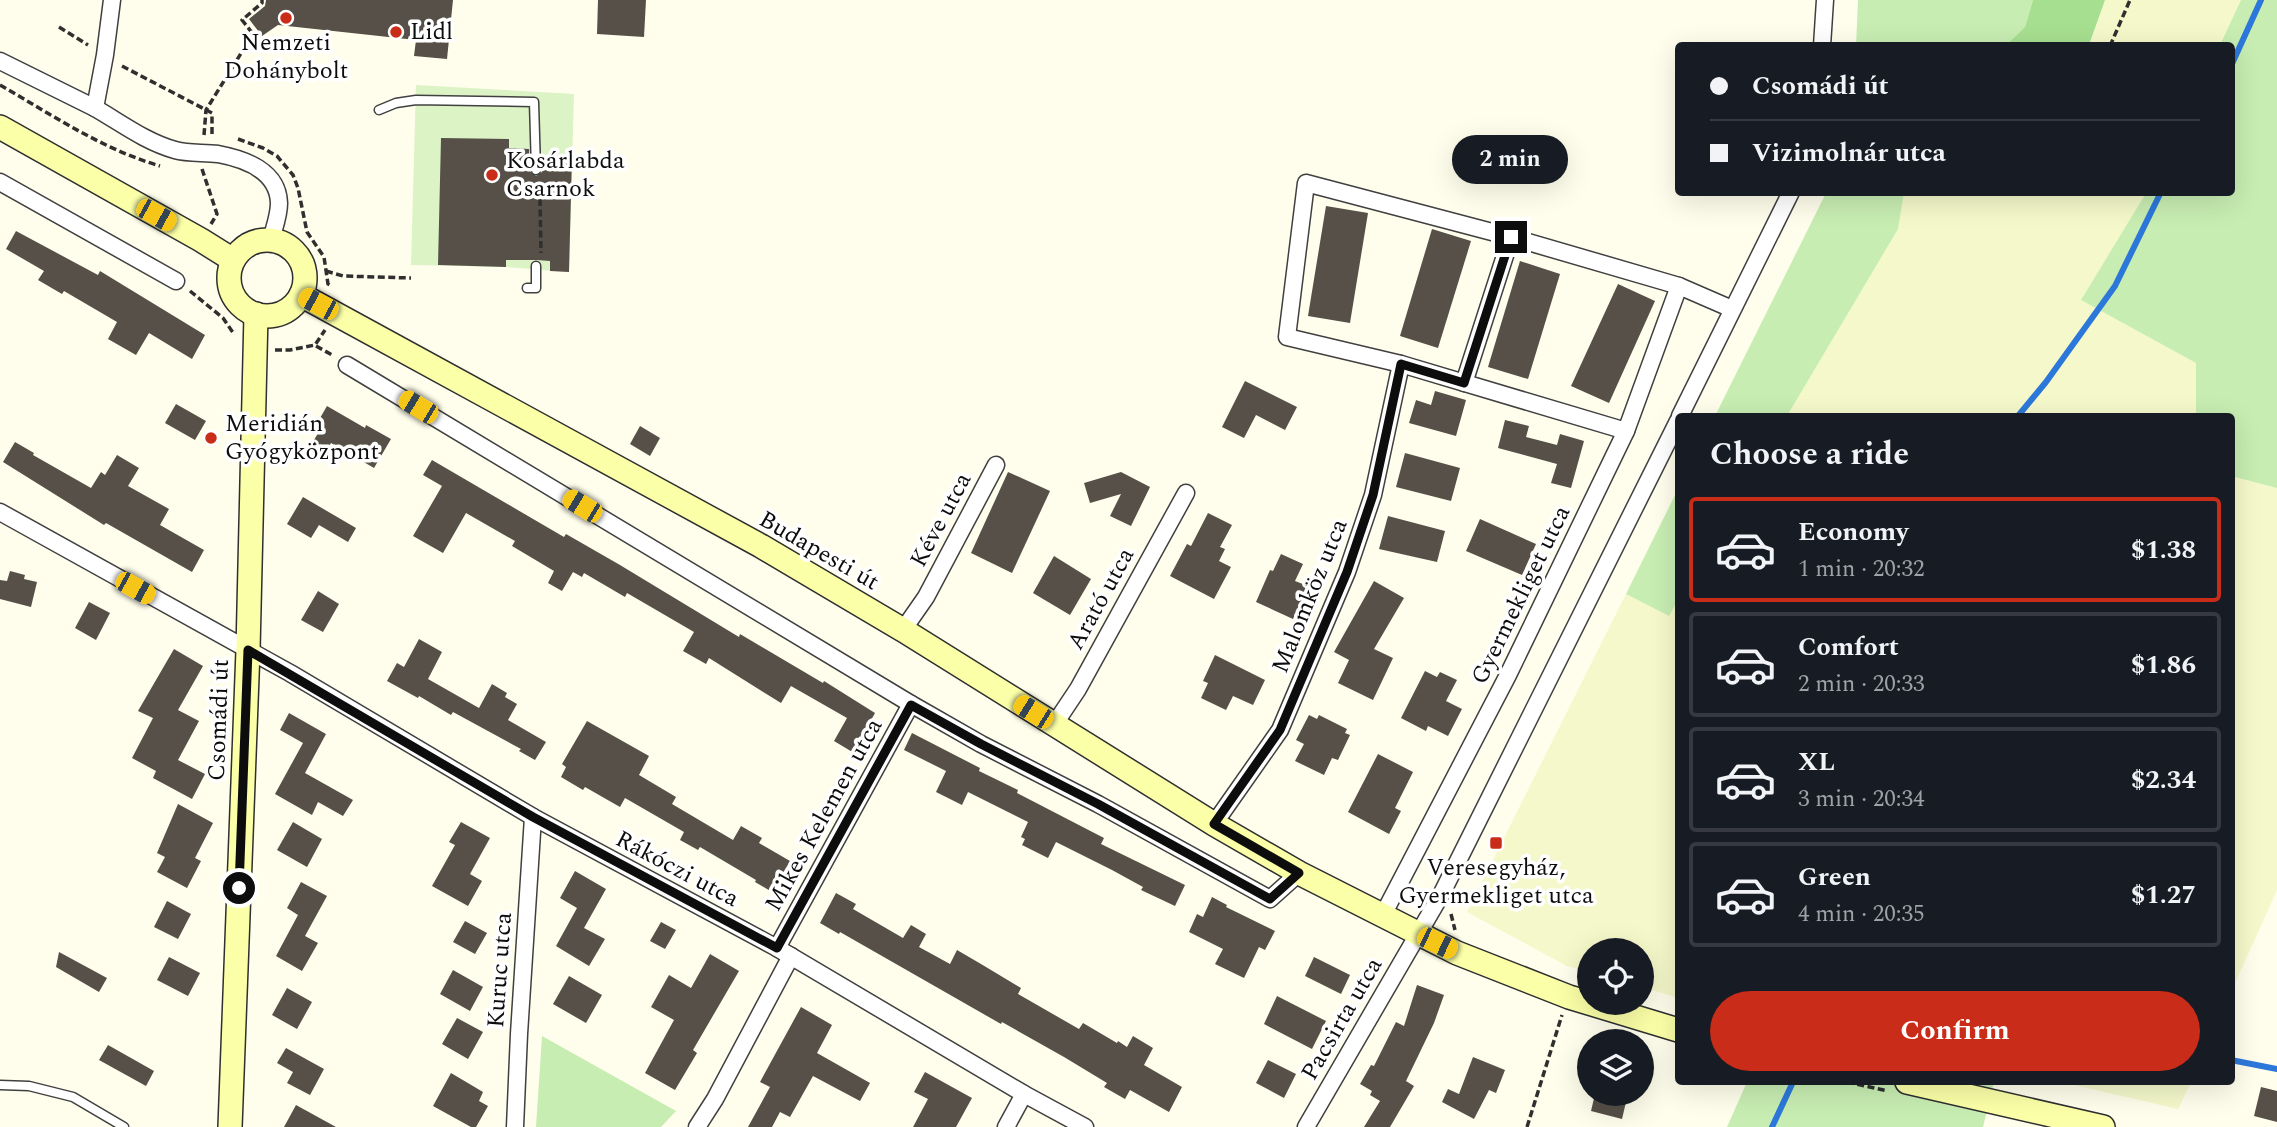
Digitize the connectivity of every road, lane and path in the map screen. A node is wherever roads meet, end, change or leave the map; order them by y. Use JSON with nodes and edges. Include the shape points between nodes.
{"nodes":[{"id":1,"x":112,"y":0,"type":"edge"},
{"id":2,"x":262,"y":0,"type":"edge"},
{"id":3,"x":1825,"y":0,"type":"edge"},
{"id":4,"x":2130,"y":0,"type":"edge"},
{"id":5,"x":59,"y":27,"type":"dead end"},
{"id":6,"x":1822,"y":42,"type":"edge"},
{"id":7,"x":2112,"y":42,"type":"edge"},
{"id":8,"x":105,"y":55,"type":"junction"},
{"id":9,"x":0,"y":61,"type":"edge"},
{"id":10,"x":122,"y":66,"type":"junction"},
{"id":11,"x":120,"y":76,"type":"dead end"},
{"id":12,"x":0,"y":85,"type":"edge"},
{"id":13,"x":95,"y":108,"type":"junction"},
{"id":14,"x":206,"y":110,"type":"junction"},
{"id":15,"x":379,"y":110,"type":"dead end"},
{"id":16,"x":0,"y":127,"type":"edge"},
{"id":17,"x":212,"y":136,"type":"junction"},
{"id":18,"x":220,"y":136,"type":"dead end"},
{"id":19,"x":232,"y":138,"type":"dead end"},
{"id":20,"x":172,"y":167,"type":"dead end"},
{"id":21,"x":193,"y":168,"type":"dead end"},
{"id":22,"x":536,"y":170,"type":"dead end"},
{"id":23,"x":0,"y":182,"type":"edge"},
{"id":24,"x":1788,"y":196,"type":"edge"},
{"id":25,"x":540,"y":199,"type":"dead end"},
{"id":26,"x":1511,"y":237,"type":"junction"},
{"id":27,"x":201,"y":240,"type":"junction"},
{"id":28,"x":271,"y":240,"type":"junction"},
{"id":29,"x":233,"y":260,"type":"junction"},
{"id":30,"x":538,"y":263,"type":"joint"},
{"id":31,"x":326,"y":271,"type":"junction"},
{"id":32,"x":411,"y":278,"type":"dead end"},
{"id":33,"x":176,"y":281,"type":"joint"},
{"id":34,"x":1679,"y":286,"type":"junction"},
{"id":35,"x":527,"y":288,"type":"dead end"},
{"id":36,"x":338,"y":289,"type":"dead end"},
{"id":37,"x":301,"y":295,"type":"junction"},
{"id":38,"x":1732,"y":309,"type":"junction"},
{"id":39,"x":335,"y":313,"type":"junction"},
{"id":40,"x":256,"y":314,"type":"junction"},
{"id":41,"x":257,"y":350,"type":"junction"},
{"id":42,"x":1401,"y":364,"type":"junction"},
{"id":43,"x":347,"y":365,"type":"dead end"},
{"id":44,"x":1464,"y":383,"type":"junction"},
{"id":45,"x":1682,"y":413,"type":"edge"},
{"id":46,"x":1675,"y":427,"type":"edge"},
{"id":47,"x":1626,"y":431,"type":"junction"},
{"id":48,"x":996,"y":465,"type":"dead end"},
{"id":49,"x":1185,"y":493,"type":"dead end"},
{"id":50,"x":0,"y":512,"type":"edge"},
{"id":51,"x":903,"y":630,"type":"junction"},
{"id":52,"x":248,"y":650,"type":"junction"},
{"id":53,"x":911,"y":705,"type":"junction"},
{"id":54,"x":1055,"y":725,"type":"junction"},
{"id":55,"x":533,"y":817,"type":"junction"},
{"id":56,"x":1214,"y":824,"type":"junction"},
{"id":57,"x":1299,"y":873,"type":"junction"},
{"id":58,"x":1383,"y":915,"type":"junction"},
{"id":59,"x":1418,"y":934,"type":"junction"},
{"id":60,"x":784,"y":952,"type":"junction"},
{"id":61,"x":1569,"y":997,"type":"junction"},
{"id":62,"x":1675,"y":1029,"type":"edge"},
{"id":63,"x":0,"y":1085,"type":"edge"},
{"id":64,"x":1920,"y":1085,"type":"edge"},
{"id":65,"x":1024,"y":1094,"type":"junction"},
{"id":66,"x":124,"y":1127,"type":"edge"},
{"id":67,"x":230,"y":1127,"type":"edge"},
{"id":68,"x":515,"y":1127,"type":"edge"},
{"id":69,"x":697,"y":1127,"type":"edge"},
{"id":70,"x":1006,"y":1127,"type":"edge"},
{"id":71,"x":1085,"y":1127,"type":"edge"},
{"id":72,"x":1306,"y":1127,"type":"edge"},
{"id":73,"x":1527,"y":1127,"type":"edge"},
{"id":74,"x":2103,"y":1127,"type":"edge"}],
"edges":[{"from":1,"to":8,"type":"street"},
{"from":2,"to":14,"type":"path","via":[[242,20],[253,34]]},
{"from":3,"to":6,"type":"street"},
{"from":4,"to":7,"type":"path"},
{"from":5,"to":8,"type":"path"},
{"from":8,"to":10,"type":"path"},
{"from":8,"to":13,"type":"street"},
{"from":9,"to":13,"type":"street"},
{"from":10,"to":11,"type":"path"},
{"from":10,"to":14,"type":"path"},
{"from":12,"to":20,"type":"path","via":[[131,158]]},
{"from":13,"to":28,"type":"street","via":[[153,142],[256,165],[268,176],[279,202]]},
{"from":14,"to":17,"type":"path","via":[[212,113]]},
{"from":14,"to":17,"type":"path","via":[[204,136]]},
{"from":15,"to":22,"type":"lane","via":[[416,100],[534,102]]},
{"from":16,"to":27,"type":"street"},
{"from":17,"to":18,"type":"path"},
{"from":19,"to":31,"type":"path","via":[[264,148],[287,166],[298,188],[307,232],[324,257]]},
{"from":21,"to":27,"type":"path","via":[[203,169],[217,214]]},
{"from":23,"to":33,"type":"street"},
{"from":24,"to":38,"type":"street"},
{"from":25,"to":30,"type":"path"},
{"from":26,"to":34,"type":"street"},
{"from":26,"to":42,"type":"street","via":[[1306,183],[1287,337]]},
{"from":26,"to":44,"type":"street"},
{"from":27,"to":29,"type":"street"},
{"from":28,"to":29,"type":"street","via":[[249,244]]},
{"from":28,"to":37,"type":"street","via":[[283,243],[300,260],[305,283]]},
{"from":29,"to":40,"type":"street","via":[[229,271],[232,293],[246,310]]},
{"from":30,"to":35,"type":"lane","via":[[536,288]]},
{"from":31,"to":32,"type":"path","via":[[343,276]]},
{"from":31,"to":36,"type":"path","via":[[328,284]]},
{"from":33,"to":41,"type":"path","via":[[223,318],[235,335],[235,350]]},
{"from":34,"to":38,"type":"street"},
{"from":34,"to":47,"type":"street","name":"Gyermekliget utca"},
{"from":37,"to":39,"type":"street","name":"Budapesti út"},
{"from":37,"to":40,"type":"street","via":[[283,313]]},
{"from":38,"to":45,"type":"street"},
{"from":39,"to":41,"type":"path","via":[[316,345]]},
{"from":39,"to":51,"type":"street","name":"Budapesti út","via":[[749,540]]},
{"from":40,"to":41,"type":"street","name":"Csomádi út"},
{"from":41,"to":52,"type":"street","name":"Csomádi út"},
{"from":42,"to":44,"type":"street"},
{"from":42,"to":56,"type":"street","name":"Malomköz utca","via":[[1373,495],[1347,572],[1280,730]]},
{"from":43,"to":53,"type":"street"},
{"from":44,"to":47,"type":"street"},
{"from":46,"to":59,"type":"street"},
{"from":47,"to":58,"type":"street","name":"Gyermekliget utca","via":[[1508,675]]},
{"from":48,"to":51,"type":"street","name":"Kéve utca","via":[[926,597]]},
{"from":49,"to":54,"type":"street","name":"Arató utca"},
{"from":50,"to":52,"type":"street","name":"Rákóczi utca"},
{"from":51,"to":54,"type":"street","name":"Budapesti út"},
{"from":52,"to":55,"type":"street","name":"Rákóczi utca"},
{"from":52,"to":67,"type":"street","name":"Csomádi út"},
{"from":53,"to":57,"type":"street","via":[[1270,899]]},
{"from":53,"to":60,"type":"street","name":"Mikes Kelemen utca"},
{"from":54,"to":56,"type":"street","name":"Budapesti út"},
{"from":55,"to":60,"type":"street","name":"Rákóczi utca"},
{"from":55,"to":68,"type":"street","name":"Kuruc utca"},
{"from":56,"to":57,"type":"street","name":"Budapesti út"},
{"from":57,"to":58,"type":"street","name":"Budapesti út"},
{"from":58,"to":59,"type":"street","name":"Budapesti út"},
{"from":59,"to":61,"type":"street","name":"Budapesti út"},
{"from":59,"to":72,"type":"street","name":"Pacsirta utca"},
{"from":60,"to":65,"type":"street","name":"Rákóczi utca"},
{"from":60,"to":69,"type":"street","name":"Mikes Kelemen utca","via":[[715,1099]]},
{"from":61,"to":62,"type":"street","name":"Budapesti út"},
{"from":61,"to":73,"type":"path"},
{"from":63,"to":66,"type":"lane","via":[[29,1086],[73,1097]]},
{"from":64,"to":74,"type":"street"},
{"from":65,"to":70,"type":"street"},
{"from":65,"to":71,"type":"street","name":"Rákóczi utca"}]}
